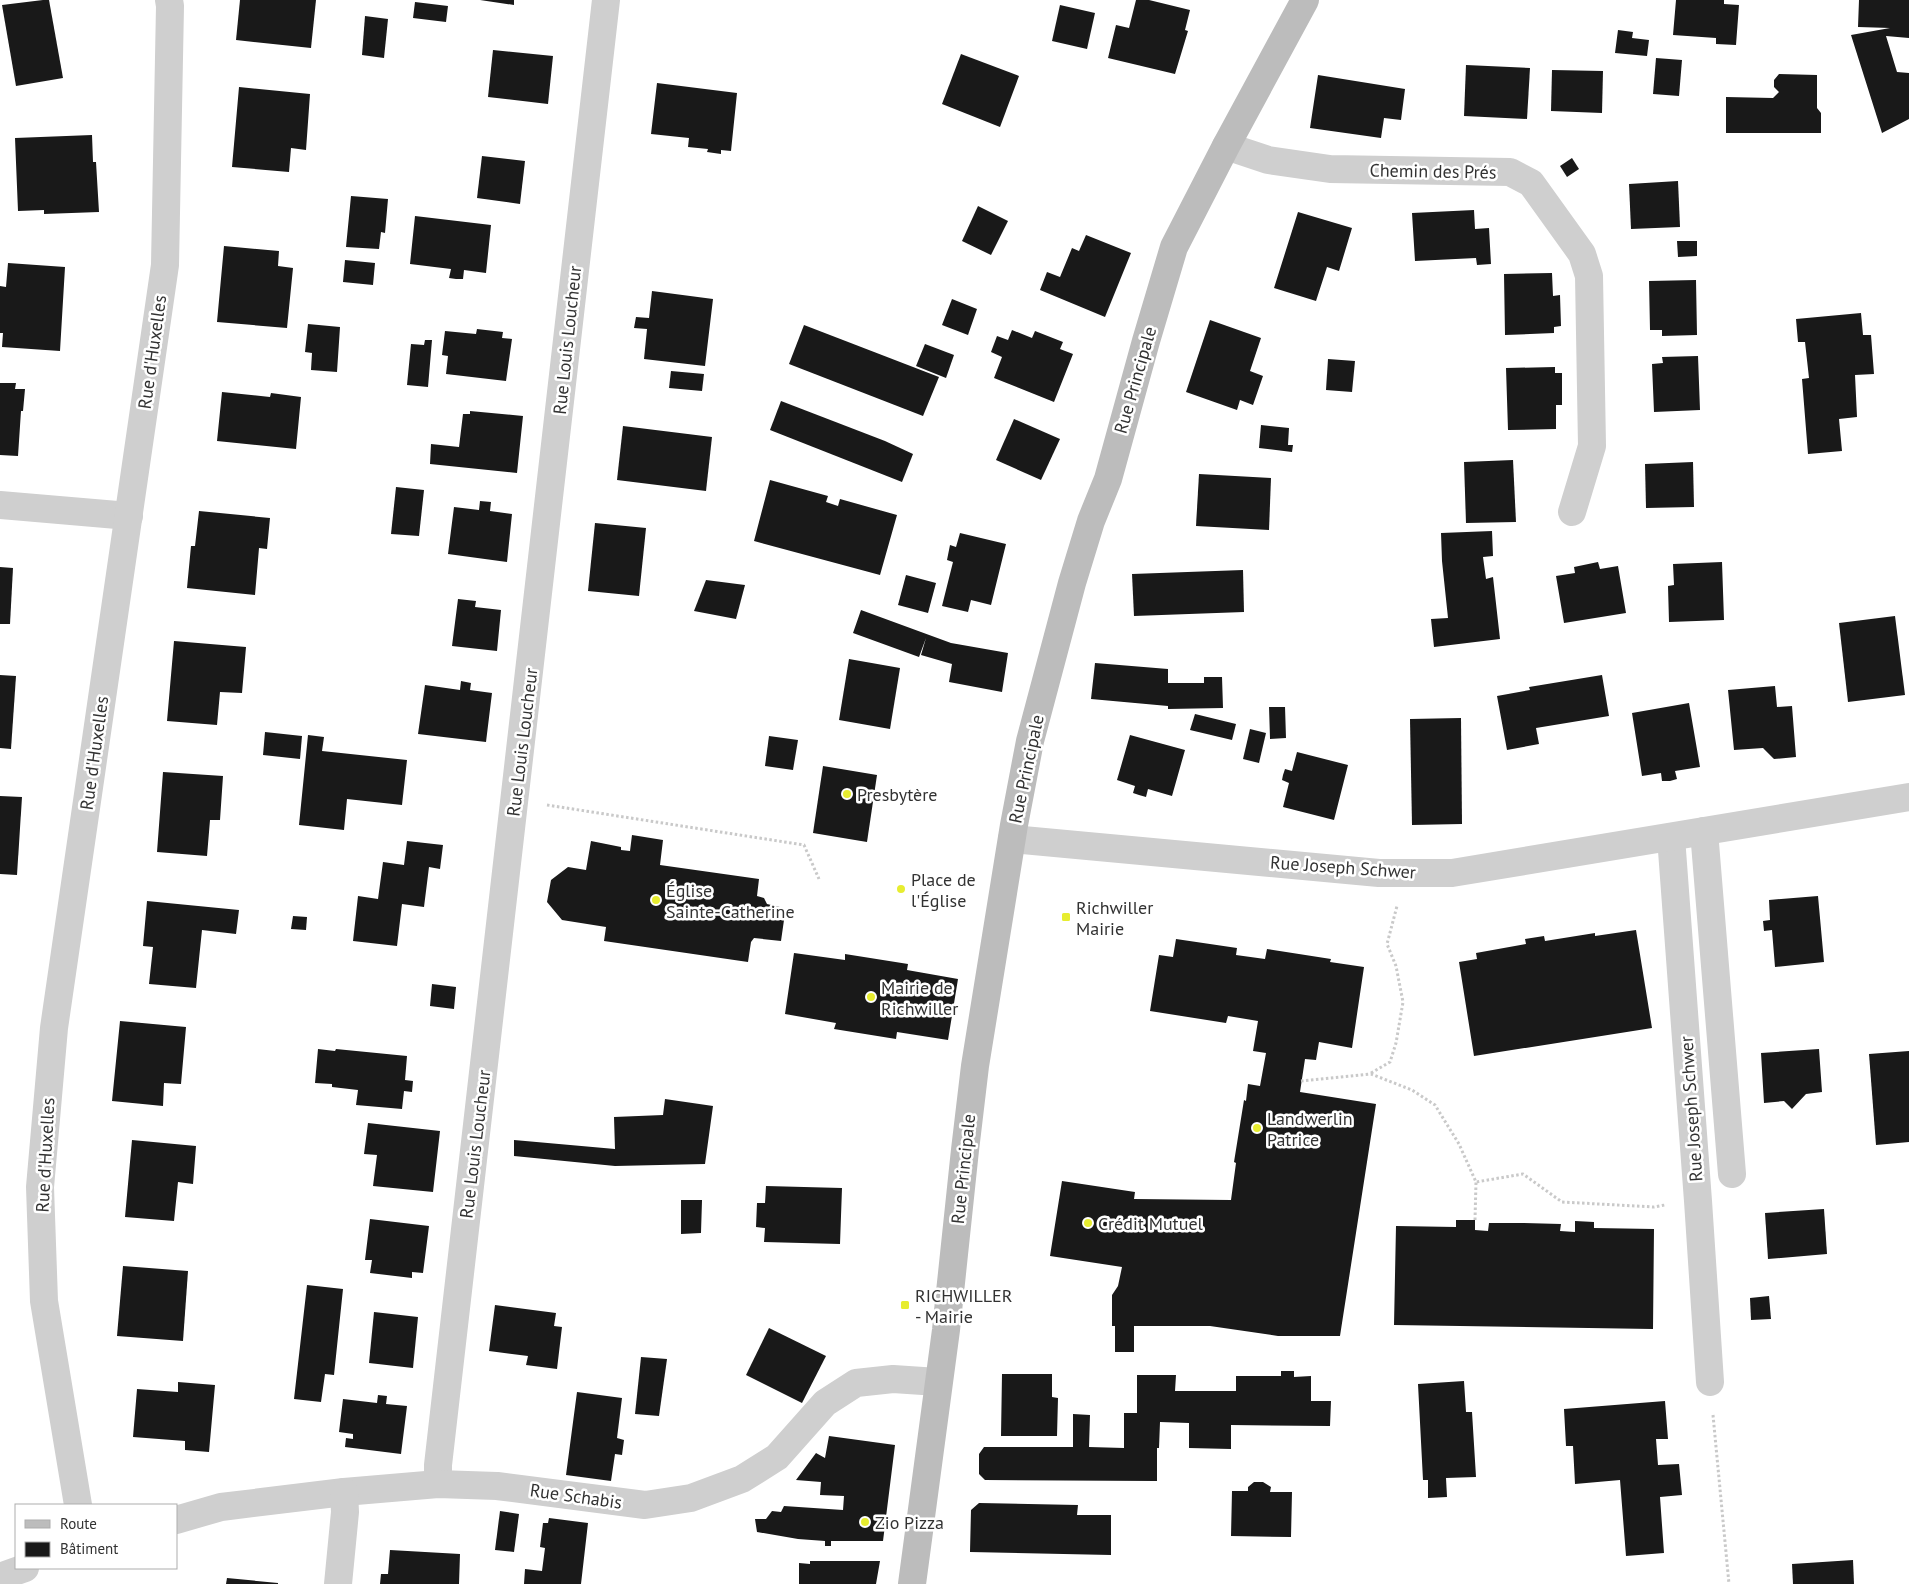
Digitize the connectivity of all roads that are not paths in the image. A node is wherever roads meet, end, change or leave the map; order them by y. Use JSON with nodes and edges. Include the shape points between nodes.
{"nodes":[{"id":1,"x":168,"y":0,"type":"edge"},
{"id":2,"x":606,"y":0,"type":"edge"},
{"id":3,"x":1305,"y":0,"type":"edge"},
{"id":4,"x":1226,"y":146,"type":"junction"},
{"id":5,"x":0,"y":505,"type":"edge"},
{"id":6,"x":1572,"y":512,"type":"dead end"},
{"id":7,"x":129,"y":516,"type":"junction"},
{"id":8,"x":1909,"y":797,"type":"edge"},
{"id":9,"x":1704,"y":831,"type":"junction"},
{"id":10,"x":1671,"y":837,"type":"junction"},
{"id":11,"x":1012,"y":839,"type":"junction"},
{"id":12,"x":1732,"y":1174,"type":"dead end"},
{"id":13,"x":938,"y":1382,"type":"junction"},
{"id":14,"x":1710,"y":1382,"type":"road end"},
{"id":15,"x":438,"y":1484,"type":"junction"},
{"id":16,"x":344,"y":1492,"type":"junction"},
{"id":17,"x":78,"y":1504,"type":"edge"},
{"id":18,"x":178,"y":1519,"type":"edge"},
{"id":19,"x":22,"y":1569,"type":"edge"},
{"id":20,"x":0,"y":1577,"type":"edge"},
{"id":21,"x":338,"y":1584,"type":"edge"},
{"id":22,"x":912,"y":1584,"type":"edge"}],
"edges":[{"from":1,"to":7,"type":"street","name":"Rue d'Huxelles","via":[[165,265]]},
{"from":2,"to":15,"type":"street","name":"Rue Louis Loucheur"},
{"from":3,"to":4,"type":"main road","name":"Rue Principale"},
{"from":4,"to":6,"type":"street","name":"Chemin des Prés","via":[[1268,160],[1330,169],[1510,172],[1531,183],[1582,254],[1589,276],[1592,446]]},
{"from":4,"to":11,"type":"main road","name":"Rue Principale","via":[[1174,247],[1108,479],[1072,583],[1030,742]]},
{"from":5,"to":7,"type":"street"},
{"from":7,"to":17,"type":"street","name":"Rue d'Huxelles","via":[[54,1028],[40,1187],[44,1301]]},
{"from":8,"to":9,"type":"street","name":"Rue Joseph Schwer"},
{"from":9,"to":10,"type":"street","name":"Rue Joseph Schwer"},
{"from":9,"to":12,"type":"street"},
{"from":10,"to":11,"type":"street","name":"Rue Joseph Schwer","via":[[1452,873],[1379,873]]},
{"from":10,"to":14,"type":"street","name":"Rue Joseph Schwer"},
{"from":11,"to":13,"type":"main road","name":"Rue Principale","via":[[972,1090]]},
{"from":13,"to":15,"type":"street","name":"Rue Schabis","via":[[893,1379],[856,1383],[824,1403],[777,1456],[742,1479],[691,1498],[645,1506],[497,1486]]},
{"from":13,"to":22,"type":"main road","name":"Rue Principale"},
{"from":15,"to":16,"type":"street","name":"Rue Schabis"},
{"from":16,"to":18,"type":"street","name":"Rue Schabis","via":[[221,1507]]},
{"from":16,"to":21,"type":"street"},
{"from":19,"to":20,"type":"street"}]}
